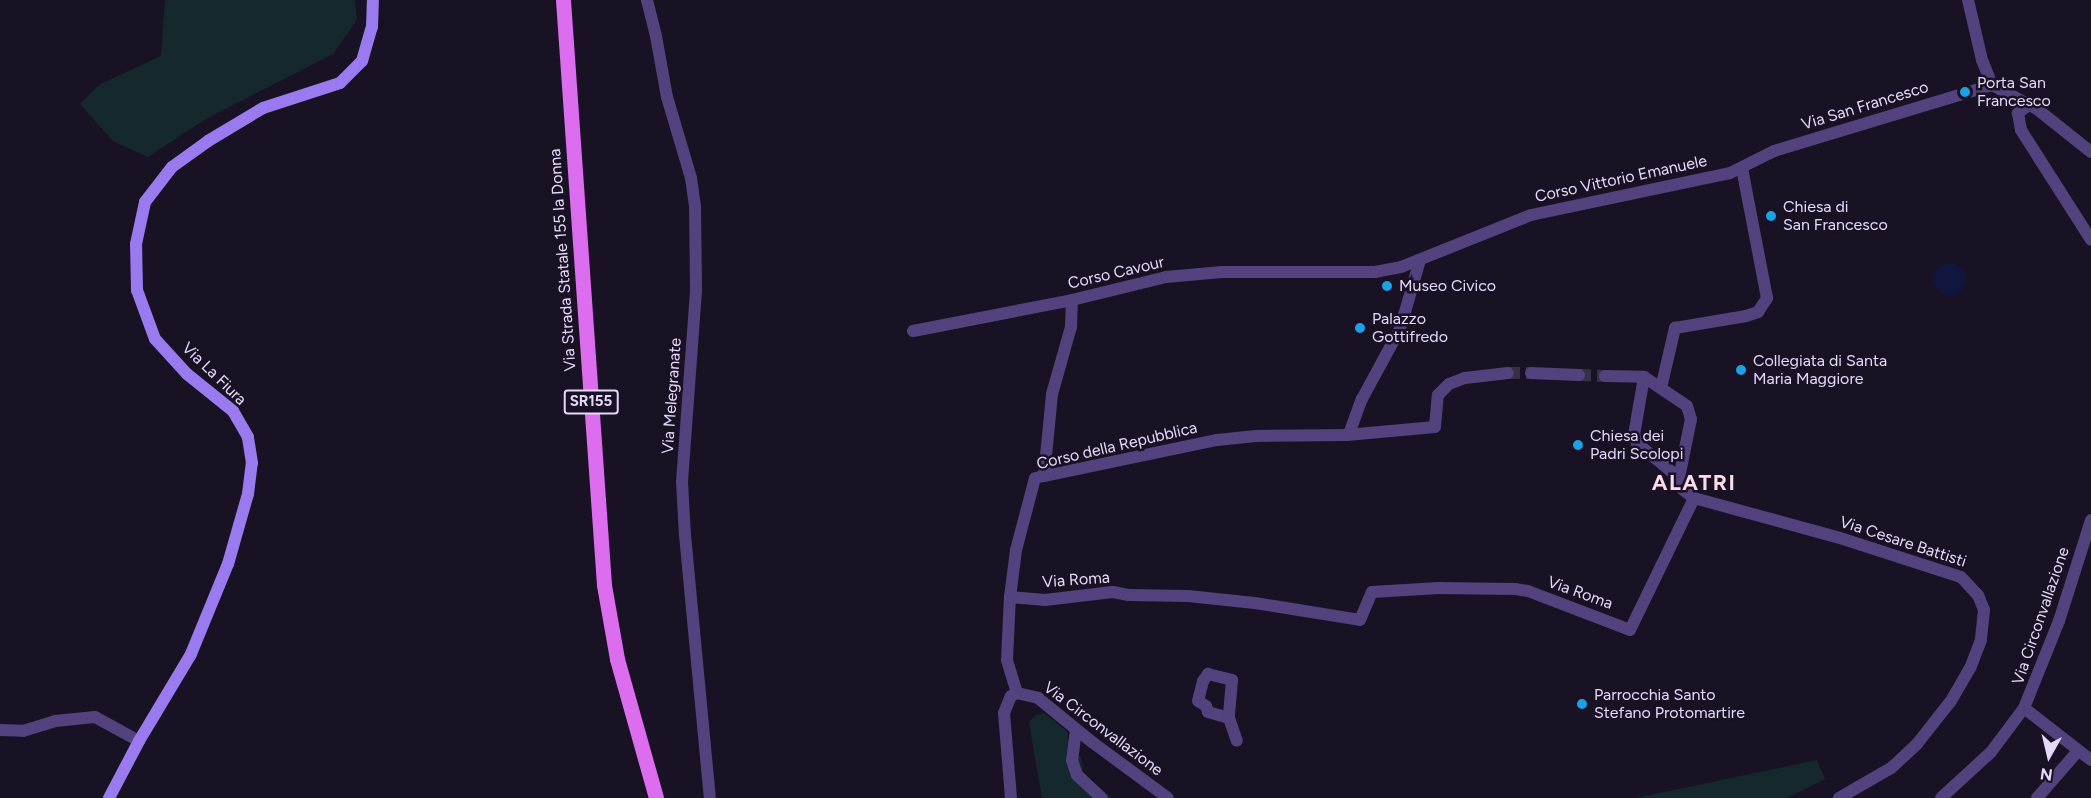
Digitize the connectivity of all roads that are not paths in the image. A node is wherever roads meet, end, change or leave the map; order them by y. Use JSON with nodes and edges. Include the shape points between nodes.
{"nodes":[{"id":1,"x":372,"y":0,"type":"edge"},
{"id":2,"x":563,"y":0,"type":"edge"},
{"id":3,"x":646,"y":0,"type":"edge"},
{"id":4,"x":1968,"y":0,"type":"edge"},
{"id":5,"x":1992,"y":85,"type":"junction"},
{"id":6,"x":2029,"y":105,"type":"junction"},
{"id":7,"x":1774,"y":151,"type":"joint"},
{"id":8,"x":2091,"y":152,"type":"edge"},
{"id":9,"x":1742,"y":168,"type":"junction"},
{"id":10,"x":2091,"y":240,"type":"edge"},
{"id":11,"x":1420,"y":260,"type":"junction"},
{"id":12,"x":1072,"y":300,"type":"junction"},
{"id":13,"x":913,"y":331,"type":"dead end"},
{"id":14,"x":1508,"y":373,"type":"tunnel mouth"},
{"id":15,"x":1535,"y":373,"type":"tunnel mouth"},
{"id":16,"x":1579,"y":375,"type":"tunnel mouth"},
{"id":17,"x":1605,"y":376,"type":"tunnel mouth"},
{"id":18,"x":1644,"y":377,"type":"junction"},
{"id":19,"x":1661,"y":388,"type":"junction"},
{"id":20,"x":1349,"y":434,"type":"junction"},
{"id":21,"x":1044,"y":476,"type":"junction"},
{"id":22,"x":1679,"y":478,"type":"junction"},
{"id":23,"x":1694,"y":498,"type":"junction"},
{"id":24,"x":2091,"y":520,"type":"edge"},
{"id":25,"x":1010,"y":597,"type":"junction"},
{"id":26,"x":1017,"y":693,"type":"junction"},
{"id":27,"x":2024,"y":708,"type":"junction"},
{"id":28,"x":1229,"y":718,"type":"dead end"},
{"id":29,"x":1076,"y":729,"type":"junction"},
{"id":30,"x":0,"y":730,"type":"edge"},
{"id":31,"x":138,"y":741,"type":"junction"},
{"id":32,"x":1237,"y":741,"type":"dead end"},
{"id":33,"x":2078,"y":751,"type":"junction"},
{"id":34,"x":2091,"y":760,"type":"edge"},
{"id":35,"x":109,"y":798,"type":"edge"},
{"id":36,"x":656,"y":798,"type":"edge"},
{"id":37,"x":710,"y":798,"type":"edge"},
{"id":38,"x":1011,"y":798,"type":"edge"},
{"id":39,"x":1102,"y":798,"type":"edge"},
{"id":40,"x":1168,"y":798,"type":"edge"},
{"id":41,"x":1839,"y":798,"type":"edge"},
{"id":42,"x":1941,"y":798,"type":"edge"},
{"id":43,"x":2037,"y":798,"type":"edge"}],
"edges":[{"from":1,"to":31,"type":"main road","name":"Via La Fiura","via":[[372,27],[362,61],[340,83],[263,108],[218,135],[172,167],[145,202],[136,244],[137,290],[155,339],[187,374],[233,411],[248,437],[252,463],[248,494],[228,564],[191,654]]},
{"from":2,"to":36,"type":"main road","name":"Via Strada Statale 155 la Donna","number":"SR155","via":[[604,585],[617,659]]},
{"from":3,"to":37,"type":"street","name":"Via Melegranate","via":[[695,206],[696,291],[682,482]]},
{"from":4,"to":5,"type":"street"},
{"from":5,"to":6,"type":"street"},
{"from":5,"to":7,"type":"street","name":"Via San Francesco"},
{"from":6,"to":8,"type":"street"},
{"from":6,"to":10,"type":"street","via":[[2018,113],[2021,130]]},
{"from":7,"to":9,"type":"street","name":"Corso Vittorio Emanuele"},
{"from":9,"to":11,"type":"street","name":"Corso Vittorio Emanuele","via":[[1530,215]]},
{"from":9,"to":19,"type":"street","via":[[1765,282],[1765,301],[1758,312],[1746,316],[1675,328]]},
{"from":11,"to":12,"type":"street","name":"Corso Cavour","via":[[1375,272],[1222,272],[1166,277]]},
{"from":11,"to":20,"type":"street","via":[[1400,329],[1362,399]]},
{"from":12,"to":13,"type":"street","name":"Corso Cavour"},
{"from":12,"to":21,"type":"street","via":[[1071,327],[1052,394]]},
{"from":14,"to":20,"type":"street","name":"Corso della Repubblica","via":[[1464,378],[1449,384],[1438,395],[1435,427]]},
{"from":15,"to":16,"type":"street"},
{"from":17,"to":18,"type":"street"},
{"from":18,"to":19,"type":"street"},
{"from":18,"to":22,"type":"street","via":[[1634,435]]},
{"from":19,"to":22,"type":"street","via":[[1690,411]]},
{"from":20,"to":21,"type":"street","name":"Corso della Repubblica","via":[[1217,440]]},
{"from":21,"to":25,"type":"street","name":"Corso della Repubblica","via":[[1035,478],[1027,505]]},
{"from":22,"to":23,"type":"street","via":[[1683,489]]},
{"from":23,"to":25,"type":"street","name":"Via Roma","via":[[1630,630],[1515,589],[1372,592],[1360,620],[1188,596],[1113,592],[1045,600]]},
{"from":23,"to":41,"type":"street","name":"Via Cesare Battisti","via":[[1840,538],[1961,577],[1978,595],[1984,610],[1981,640],[1950,702],[1917,744],[1891,768]]},
{"from":24,"to":27,"type":"street","name":"Via Circonvallazione","via":[[2059,621]]},
{"from":25,"to":26,"type":"street","via":[[1007,660]]},
{"from":26,"to":29,"type":"street","name":"Via Circonvallazione","via":[[1038,698]]},
{"from":26,"to":38,"type":"street","name":"Via Circonvallazione","via":[[1011,696],[1004,712]]},
{"from":27,"to":33,"type":"street"},
{"from":27,"to":42,"type":"street","name":"Via Circonvallazione","via":[[1990,752]]},
{"from":28,"to":32,"type":"street"},
{"from":29,"to":39,"type":"street","via":[[1072,760],[1077,775]]},
{"from":29,"to":40,"type":"street","name":"Via Circonvallazione"},
{"from":30,"to":31,"type":"street","via":[[23,730],[95,717]]},
{"from":31,"to":35,"type":"main road","name":"Via La Fiura"},
{"from":33,"to":34,"type":"street"},
{"from":33,"to":43,"type":"street"}]}
